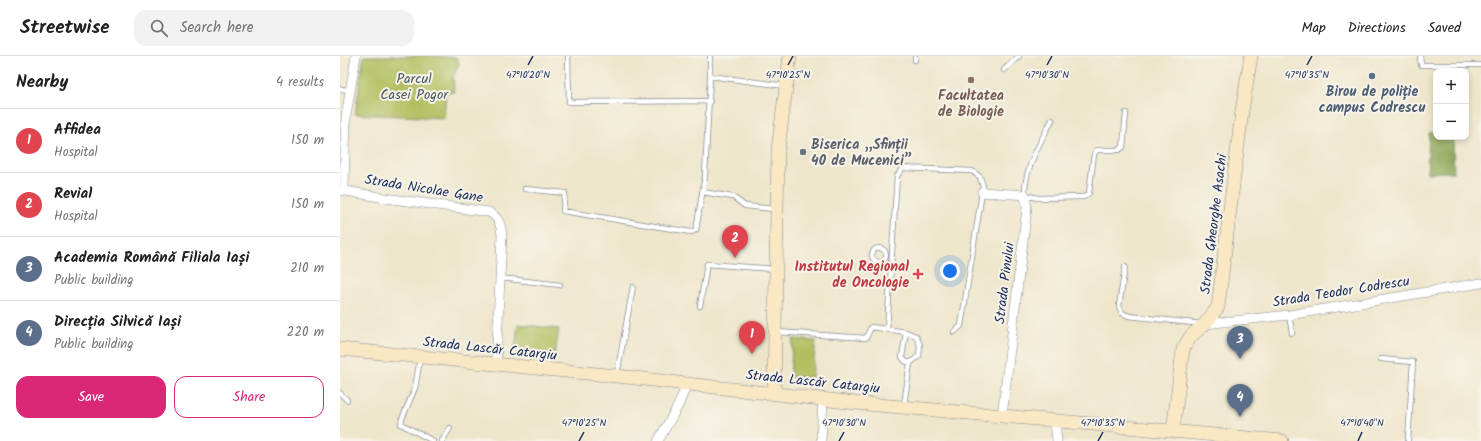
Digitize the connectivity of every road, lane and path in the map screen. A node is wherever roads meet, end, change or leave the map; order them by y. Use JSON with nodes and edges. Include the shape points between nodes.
{"nodes":[{"id":1,"x":356,"y":56,"type":"edge"},
{"id":2,"x":568,"y":56,"type":"edge"},
{"id":3,"x":710,"y":56,"type":"edge"},
{"id":4,"x":790,"y":56,"type":"edge"},
{"id":5,"x":1020,"y":56,"type":"edge"},
{"id":6,"x":1251,"y":56,"type":"edge"},
{"id":7,"x":1420,"y":56,"type":"edge"},
{"id":8,"x":1481,"y":65,"type":"edge"},
{"id":9,"x":1004,"y":70,"type":"dead end"},
{"id":10,"x":710,"y":76,"type":"junction"},
{"id":11,"x":786,"y":86,"type":"junction"},
{"id":12,"x":340,"y":89,"type":"edge"},
{"id":13,"x":350,"y":90,"type":"junction"},
{"id":14,"x":710,"y":101,"type":"junction"},
{"id":15,"x":1126,"y":113,"type":"dead end"},
{"id":16,"x":1052,"y":120,"type":"dead end"},
{"id":17,"x":525,"y":189,"type":"dead end"},
{"id":18,"x":342,"y":190,"type":"edge"},
{"id":19,"x":702,"y":192,"type":"junction"},
{"id":20,"x":982,"y":192,"type":"junction"},
{"id":21,"x":1025,"y":195,"type":"junction"},
{"id":22,"x":776,"y":209,"type":"junction"},
{"id":23,"x":1125,"y":267,"type":"dead end"},
{"id":24,"x":776,"y":269,"type":"junction"},
{"id":25,"x":500,"y":278,"type":"junction"},
{"id":26,"x":1481,"y":283,"type":"edge"},
{"id":27,"x":560,"y":285,"type":"dead end"},
{"id":28,"x":633,"y":287,"type":"dead end"},
{"id":29,"x":700,"y":306,"type":"dead end"},
{"id":30,"x":1289,"y":315,"type":"junction"},
{"id":31,"x":1205,"y":324,"type":"junction"},
{"id":32,"x":887,"y":329,"type":"junction"},
{"id":33,"x":776,"y":332,"type":"junction"},
{"id":34,"x":906,"y":332,"type":"junction"},
{"id":35,"x":954,"y":332,"type":"dead end"},
{"id":36,"x":1292,"y":333,"type":"dead end"},
{"id":37,"x":340,"y":349,"type":"edge"},
{"id":38,"x":420,"y":357,"type":"junction"},
{"id":39,"x":1381,"y":359,"type":"dead end"},
{"id":40,"x":910,"y":363,"type":"junction"},
{"id":41,"x":496,"y":365,"type":"junction"},
{"id":42,"x":617,"y":376,"type":"junction"},
{"id":43,"x":687,"y":384,"type":"junction"},
{"id":44,"x":340,"y":393,"type":"edge"},
{"id":45,"x":774,"y":394,"type":"junction"},
{"id":46,"x":823,"y":399,"type":"junction"},
{"id":47,"x":347,"y":400,"type":"dead end"},
{"id":48,"x":904,"y":407,"type":"junction"},
{"id":49,"x":1002,"y":416,"type":"junction"},
{"id":50,"x":1055,"y":421,"type":"junction"},
{"id":51,"x":450,"y":428,"type":"dead end"},
{"id":52,"x":1173,"y":433,"type":"junction"},
{"id":53,"x":433,"y":441,"type":"edge"},
{"id":54,"x":442,"y":441,"type":"edge"},
{"id":55,"x":658,"y":441,"type":"edge"},
{"id":56,"x":821,"y":441,"type":"edge"},
{"id":57,"x":1057,"y":441,"type":"edge"},
{"id":58,"x":1282,"y":441,"type":"edge"},
{"id":59,"x":1408,"y":441,"type":"edge"}],
"edges":[{"from":1,"to":13,"type":"street"},
{"from":2,"to":14,"type":"lane","via":[[569,102]]},
{"from":3,"to":10,"type":"lane"},
{"from":4,"to":11,"type":"street"},
{"from":5,"to":9,"type":"lane"},
{"from":6,"to":31,"type":"street","name":"Strada Gheorghe Asachi","via":[[1218,307]]},
{"from":7,"to":8,"type":"lane","via":[[1421,65]]},
{"from":10,"to":11,"type":"lane"},
{"from":10,"to":14,"type":"lane"},
{"from":11,"to":22,"type":"street","via":[[778,150]]},
{"from":12,"to":13,"type":"lane"},
{"from":13,"to":18,"type":"street"},
{"from":14,"to":19,"type":"lane"},
{"from":15,"to":21,"type":"lane","via":[[1123,147],[1119,150],[1097,150],[1094,154],[1089,193],[1084,197],[1038,198]]},
{"from":16,"to":21,"type":"lane","via":[[1024,184]]},
{"from":17,"to":19,"type":"lane","via":[[565,193],[563,211],[691,232],[696,230]]},
{"from":18,"to":25,"type":"street","name":"Strada Nicolae Gane","via":[[489,212],[501,224]]},
{"from":19,"to":22,"type":"lane","via":[[733,197],[745,206]]},
{"from":20,"to":21,"type":"street"},
{"from":20,"to":32,"type":"lane","via":[[980,177],[972,171],[903,168],[897,176],[889,258]]},
{"from":20,"to":35,"type":"lane","via":[[962,326]]},
{"from":21,"to":49,"type":"street","name":"Strada Pinului","via":[[1027,208],[1024,238]]},
{"from":22,"to":24,"type":"street"},
{"from":23,"to":31,"type":"lane","via":[[1119,306],[1122,313],[1129,316]]},
{"from":24,"to":29,"type":"lane","via":[[707,264]]},
{"from":24,"to":33,"type":"street"},
{"from":25,"to":27,"type":"lane"},
{"from":25,"to":41,"type":"street","name":"Strada Nicolae Gane"},
{"from":26,"to":30,"type":"street","name":"Strada Teodor Codrescu"},
{"from":28,"to":42,"type":"lane"},
{"from":30,"to":31,"type":"street","name":"Strada Teodor Codrescu"},
{"from":30,"to":36,"type":"lane"},
{"from":31,"to":52,"type":"street","name":"Strada Gheorghe Asachi","via":[[1191,336],[1183,349]]},
{"from":32,"to":33,"type":"lane","via":[[871,327],[866,338]]},
{"from":32,"to":34,"type":"lane"},
{"from":33,"to":45,"type":"street"},
{"from":34,"to":40,"type":"lane","via":[[902,357]]},
{"from":34,"to":40,"type":"lane","via":[[916,336],[920,345],[919,356]]},
{"from":37,"to":38,"type":"street","name":"Strada Lascăr Catargiu"},
{"from":38,"to":41,"type":"street","name":"Strada Lascăr Catargiu"},
{"from":38,"to":53,"type":"lane","via":[[415,388],[401,424]]},
{"from":39,"to":59,"type":"lane","via":[[1413,362]]},
{"from":40,"to":48,"type":"lane"},
{"from":41,"to":42,"type":"street","name":"Strada Lascăr Catargiu"},
{"from":42,"to":43,"type":"street","name":"Strada Lascăr Catargiu"},
{"from":43,"to":45,"type":"street","name":"Strada Lascăr Catargiu"},
{"from":43,"to":55,"type":"street"},
{"from":44,"to":47,"type":"lane"},
{"from":45,"to":46,"type":"street","name":"Strada Lascăr Catargiu"},
{"from":46,"to":48,"type":"street","name":"Strada Lascăr Catargiu"},
{"from":46,"to":56,"type":"street"},
{"from":48,"to":49,"type":"street","name":"Strada Lascăr Catargiu"},
{"from":49,"to":50,"type":"street","name":"Strada Lascăr Catargiu"},
{"from":50,"to":52,"type":"street","name":"Strada Lascăr Catargiu"},
{"from":50,"to":57,"type":"street"},
{"from":51,"to":54,"type":"lane"},
{"from":52,"to":58,"type":"street","name":"Strada Lascăr Catargiu"}]}
